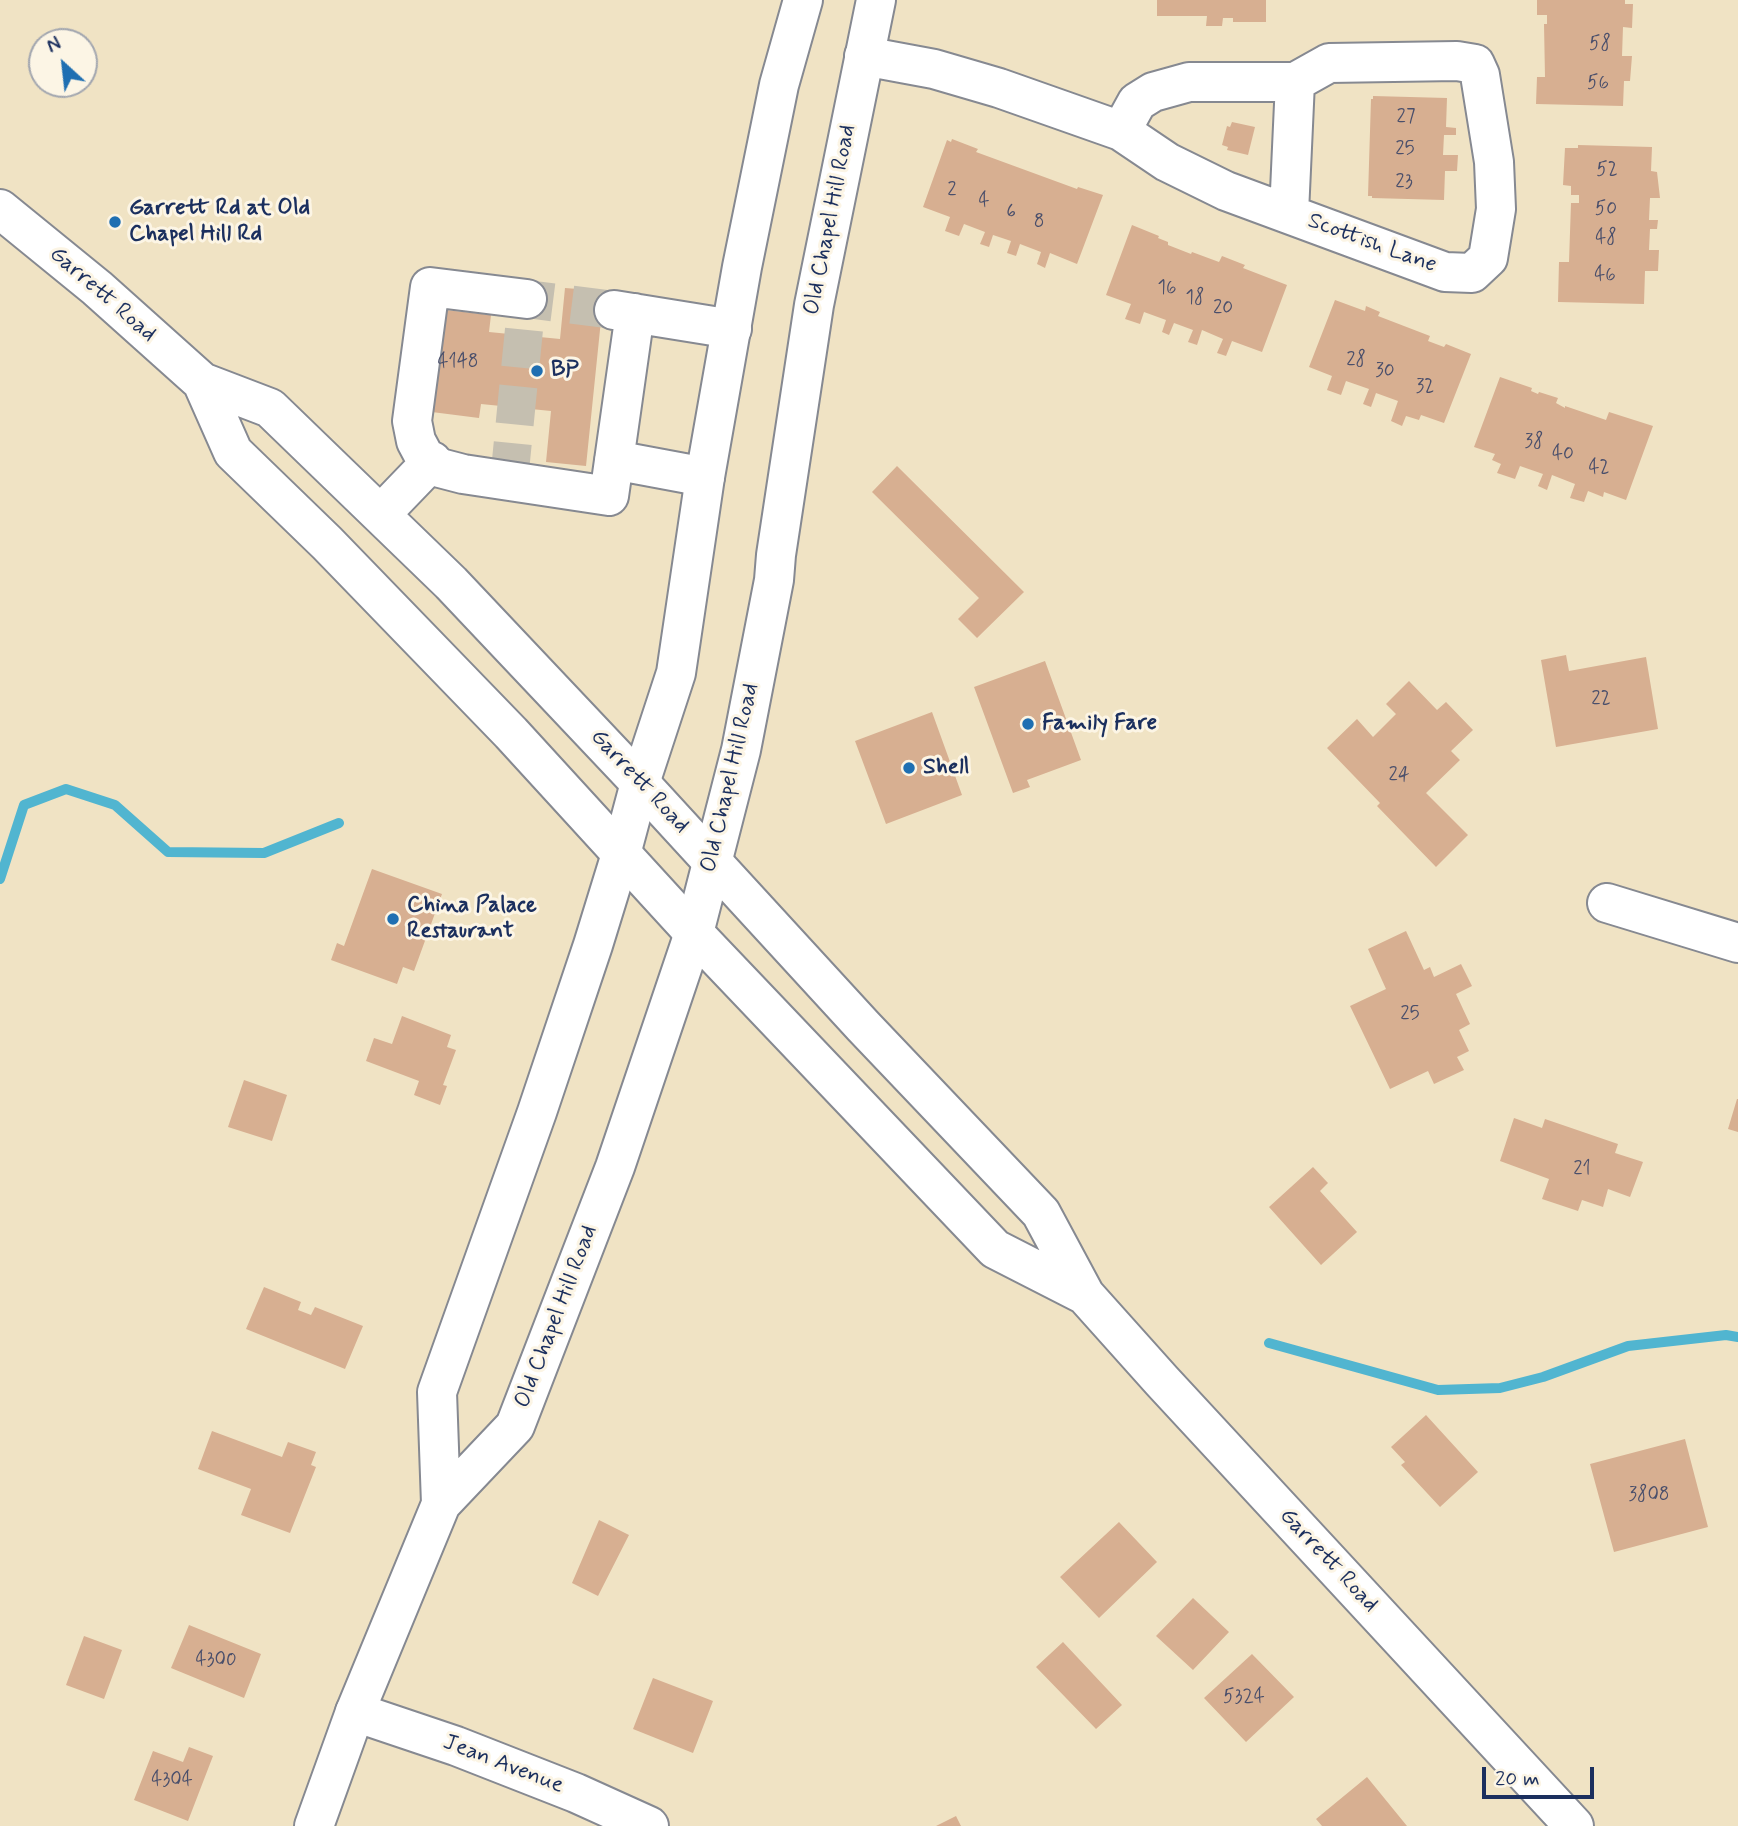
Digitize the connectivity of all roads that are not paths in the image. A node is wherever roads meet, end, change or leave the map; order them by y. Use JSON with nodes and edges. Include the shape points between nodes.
{"nodes":[{"id":1,"x":803,"y":0,"type":"edge"},
{"id":2,"x":876,"y":0,"type":"edge"},
{"id":3,"x":864,"y":56,"type":"junction"},
{"id":4,"x":1295,"y":82,"type":"junction"},
{"id":5,"x":1121,"y":131,"type":"junction"},
{"id":6,"x":0,"y":209,"type":"edge"},
{"id":7,"x":1289,"y":213,"type":"junction"},
{"id":8,"x":527,"y":299,"type":"dead end"},
{"id":9,"x":732,"y":329,"type":"junction"},
{"id":10,"x":202,"y":382,"type":"junction"},
{"id":11,"x":614,"y":460,"type":"junction"},
{"id":12,"x":432,"y":461,"type":"junction"},
{"id":13,"x":705,"y":477,"type":"junction"},
{"id":14,"x":381,"y":514,"type":"junction"},
{"id":15,"x":640,"y":783,"type":"junction"},
{"id":16,"x":621,"y":855,"type":"junction"},
{"id":17,"x":712,"y":863,"type":"junction"},
{"id":18,"x":1607,"y":903,"type":"dead end"},
{"id":19,"x":694,"y":933,"type":"junction"},
{"id":20,"x":1738,"y":943,"type":"edge"},
{"id":21,"x":1085,"y":1295,"type":"junction"},
{"id":22,"x":441,"y":1504,"type":"junction"},
{"id":23,"x":355,"y":1712,"type":"junction"},
{"id":24,"x":314,"y":1826,"type":"edge"},
{"id":25,"x":649,"y":1826,"type":"edge"},
{"id":26,"x":1574,"y":1826,"type":"edge"}],
"edges":[{"from":1,"to":9,"type":"street","name":"Old Chapel Hill Road","via":[[779,85]]},
{"from":2,"to":3,"type":"street","name":"Old Chapel Hill Road"},
{"from":3,"to":5,"type":"street","name":"Scottish Lane","via":[[934,69]]},
{"from":3,"to":17,"type":"street","name":"Old Chapel Hill Road","via":[[814,305],[771,593],[741,750]]},
{"from":4,"to":5,"type":"street","name":"Scottish Lane","via":[[1189,82],[1153,92],[1137,102]]},
{"from":4,"to":7,"type":"street","name":"Scottish Lane"},
{"from":4,"to":7,"type":"street","name":"Scottish Lane","via":[[1329,63],[1475,64],[1494,162],[1496,209],[1489,258],[1472,273],[1445,272]]},
{"from":5,"to":7,"type":"street","name":"Scottish Lane","via":[[1226,191]]},
{"from":6,"to":10,"type":"street","name":"Garrett Road"},
{"from":8,"to":12,"type":"street","via":[[429,287],[412,421],[416,441]]},
{"from":9,"to":11,"type":"street","via":[[625,311]]},
{"from":9,"to":13,"type":"street","name":"Old Chapel Hill Road"},
{"from":10,"to":14,"type":"street","name":"Garrett Road","via":[[270,408]]},
{"from":10,"to":16,"type":"street","name":"Garrett Road","via":[[233,452],[410,628]]},
{"from":11,"to":12,"type":"street","via":[[610,496],[463,474]]},
{"from":11,"to":13,"type":"street"},
{"from":12,"to":14,"type":"street"},
{"from":13,"to":15,"type":"street","name":"Old Chapel Hill Road","via":[[677,673]]},
{"from":14,"to":15,"type":"street","name":"Garrett Road"},
{"from":15,"to":16,"type":"street","name":"Old Chapel Hill Road"},
{"from":15,"to":17,"type":"street","name":"Garrett Road"},
{"from":16,"to":19,"type":"street","name":"Garrett Road"},
{"from":16,"to":22,"type":"street","name":"Old Chapel Hill Road","via":[[537,1112],[437,1392]]},
{"from":17,"to":19,"type":"street","name":"Old Chapel Hill Road"},
{"from":17,"to":21,"type":"street","name":"Garrett Road","via":[[1041,1213]]},
{"from":18,"to":20,"type":"street"},
{"from":19,"to":21,"type":"street","name":"Garrett Road","via":[[995,1249]]},
{"from":19,"to":22,"type":"street","name":"Old Chapel Hill Road","via":[[615,1167],[515,1426]]},
{"from":21,"to":26,"type":"street","name":"Garrett Road"},
{"from":22,"to":23,"type":"street","name":"Old Chapel Hill Road"},
{"from":23,"to":24,"type":"street","name":"Old Chapel Hill Road"},
{"from":23,"to":25,"type":"street","name":"Jean Avenue","via":[[456,1746]]}]}
